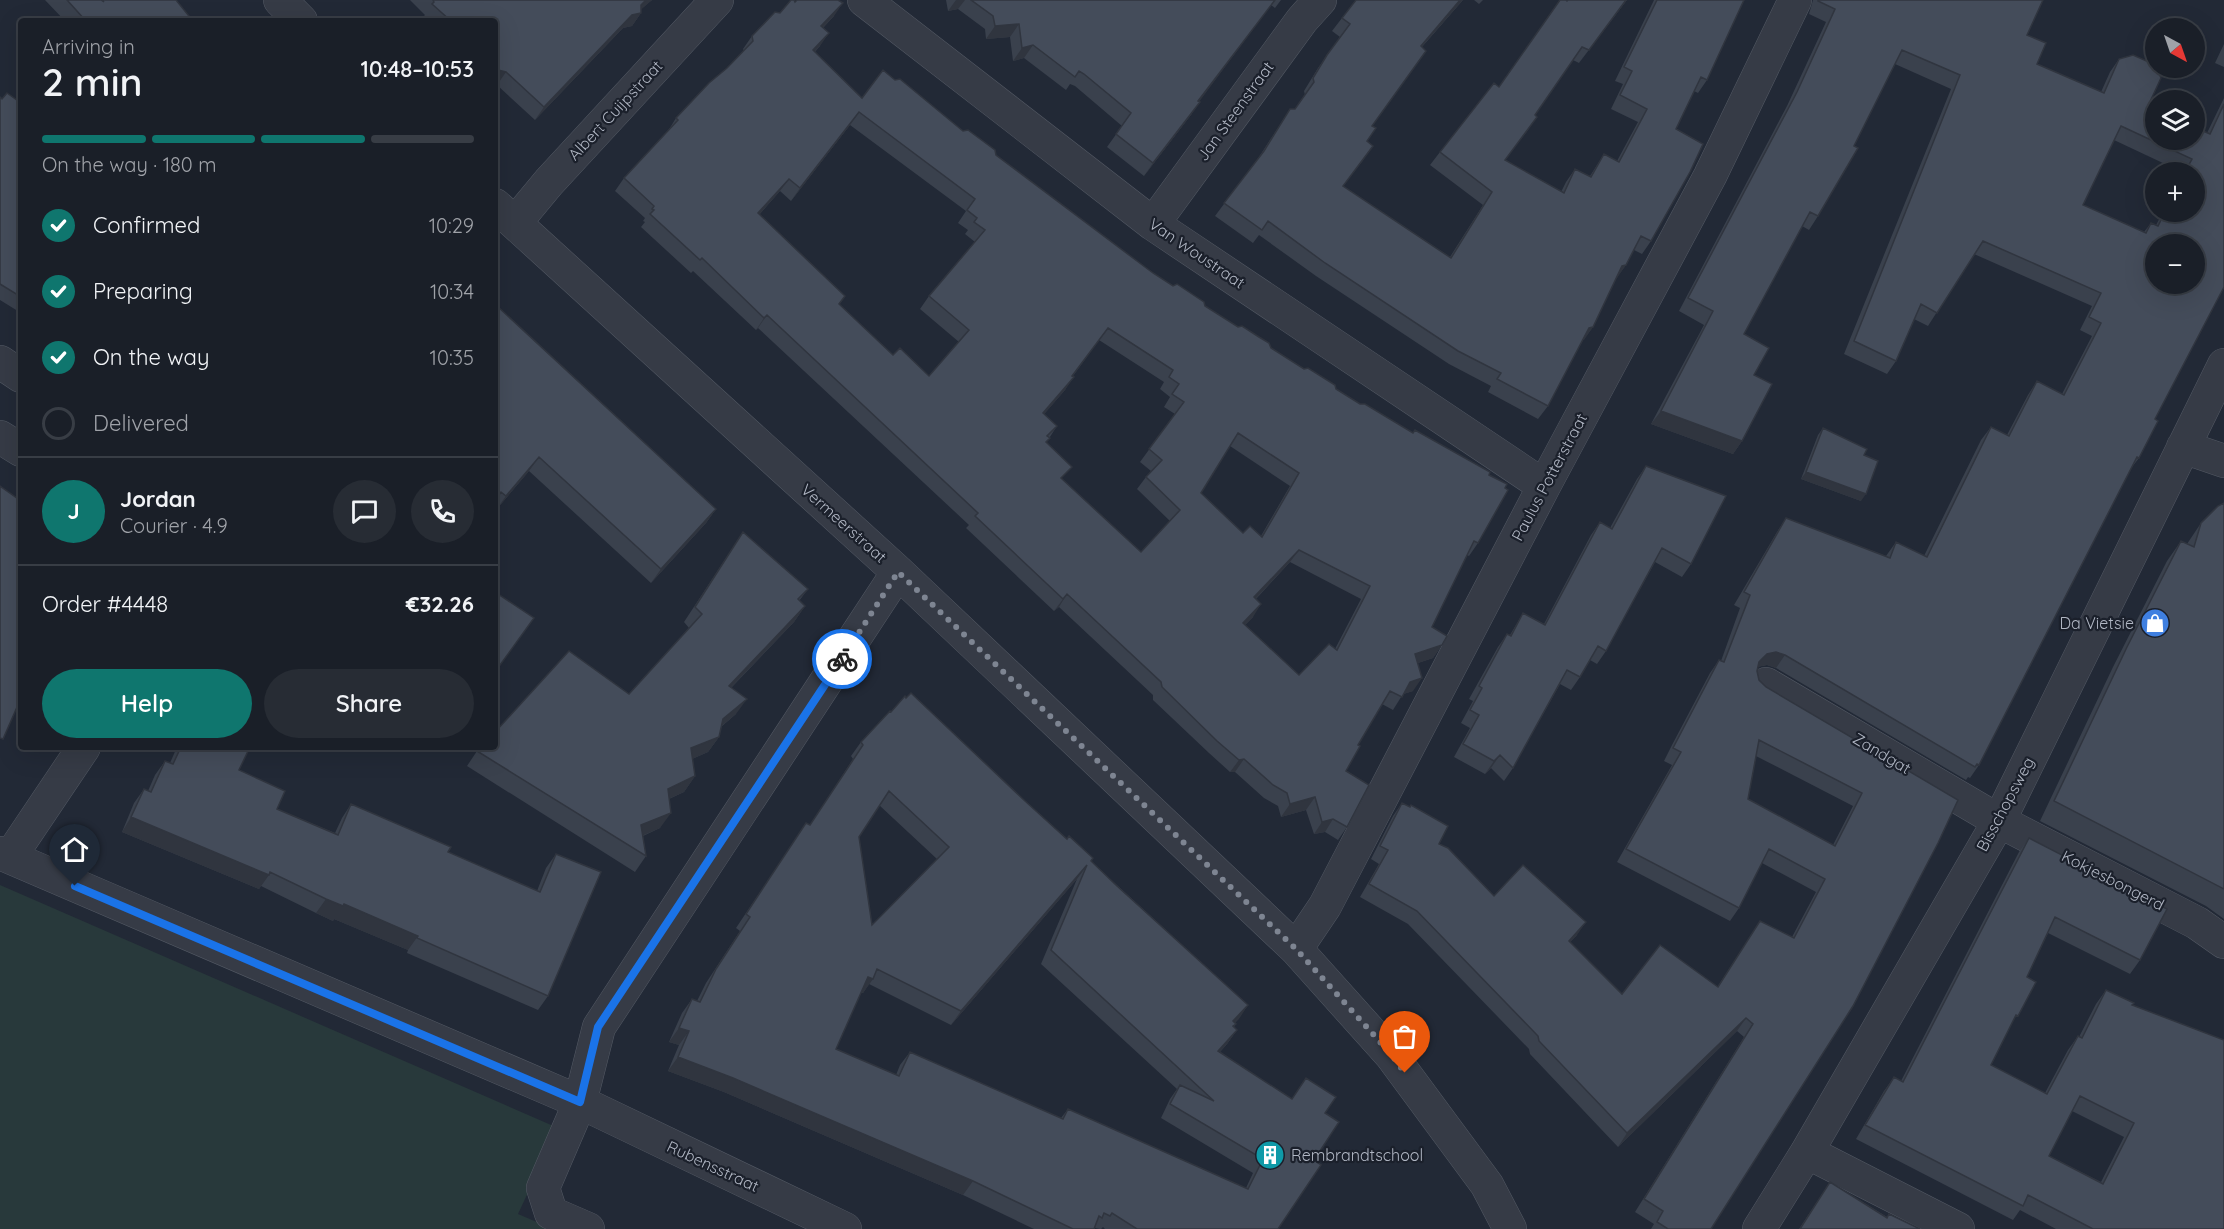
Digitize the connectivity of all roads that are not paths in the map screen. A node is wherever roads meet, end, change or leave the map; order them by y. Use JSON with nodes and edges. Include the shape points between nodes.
{"nodes":[{"id":1,"x":280,"y":0,"type":"edge"},
{"id":2,"x":717,"y":0,"type":"edge"},
{"id":3,"x":864,"y":0,"type":"edge"},
{"id":4,"x":1320,"y":0,"type":"edge"},
{"id":5,"x":1795,"y":0,"type":"edge"},
{"id":6,"x":299,"y":18,"type":"edge"},
{"id":7,"x":505,"y":214,"type":"edge"},
{"id":8,"x":1153,"y":224,"type":"junction"},
{"id":9,"x":0,"y":362,"type":"edge"},
{"id":10,"x":2224,"y":365,"type":"edge"},
{"id":11,"x":18,"y":374,"type":"edge"},
{"id":12,"x":0,"y":437,"type":"edge"},
{"id":13,"x":2183,"y":447,"type":"junction"},
{"id":14,"x":18,"y":448,"type":"edge"},
{"id":15,"x":2224,"y":461,"type":"edge"},
{"id":16,"x":1544,"y":486,"type":"junction"},
{"id":17,"x":898,"y":572,"type":"junction"},
{"id":18,"x":1766,"y":684,"type":"edge"},
{"id":19,"x":82,"y":750,"type":"edge"},
{"id":20,"x":1999,"y":821,"type":"junction"},
{"id":21,"x":5,"y":855,"type":"edge"},
{"id":22,"x":2224,"y":942,"type":"edge"},
{"id":23,"x":1296,"y":949,"type":"junction"},
{"id":24,"x":580,"y":1102,"type":"junction"},
{"id":25,"x":1807,"y":1152,"type":"junction"},
{"id":26,"x":588,"y":1229,"type":"edge"},
{"id":27,"x":845,"y":1229,"type":"edge"},
{"id":28,"x":1510,"y":1229,"type":"edge"},
{"id":29,"x":1759,"y":1229,"type":"edge"},
{"id":30,"x":1958,"y":1229,"type":"edge"}],
"edges":[{"from":1,"to":6,"type":"street"},
{"from":2,"to":7,"type":"street","name":"Albert Cuijpstraat","via":[[549,182]]},
{"from":3,"to":8,"type":"street","name":"Van Woustraat"},
{"from":4,"to":8,"type":"street","name":"Jan Steenstraat"},
{"from":5,"to":16,"type":"street","name":"Paulus Potterstraat","via":[[1710,176]]},
{"from":7,"to":17,"type":"street","name":"Vermeerstraat"},
{"from":8,"to":16,"type":"street","name":"Van Woustraat"},
{"from":9,"to":11,"type":"street"},
{"from":10,"to":13,"type":"street","name":"Bisschopsweg"},
{"from":12,"to":14,"type":"street"},
{"from":13,"to":15,"type":"street"},
{"from":13,"to":20,"type":"street","name":"Bisschopsweg"},
{"from":16,"to":23,"type":"street","name":"Paulus Potterstraat","via":[[1325,906]]},
{"from":17,"to":23,"type":"street","name":"Vermeerstraat"},
{"from":17,"to":24,"type":"street","via":[[598,1027]]},
{"from":18,"to":20,"type":"street","name":"Zandgat"},
{"from":19,"to":21,"type":"street"},
{"from":20,"to":22,"type":"street","name":"Kokjesbongerd","via":[[2197,923]]},
{"from":20,"to":25,"type":"street","name":"Bisschopsweg"},
{"from":21,"to":24,"type":"street","name":"Rubensstraat"},
{"from":23,"to":28,"type":"street","name":"Vermeerstraat","via":[[1391,1054],[1487,1185]]},
{"from":24,"to":26,"type":"street","via":[[543,1188],[551,1213]]},
{"from":24,"to":27,"type":"street","name":"Rubensstraat"},
{"from":25,"to":29,"type":"street","name":"Bisschopsweg"},
{"from":25,"to":30,"type":"street"}]}
